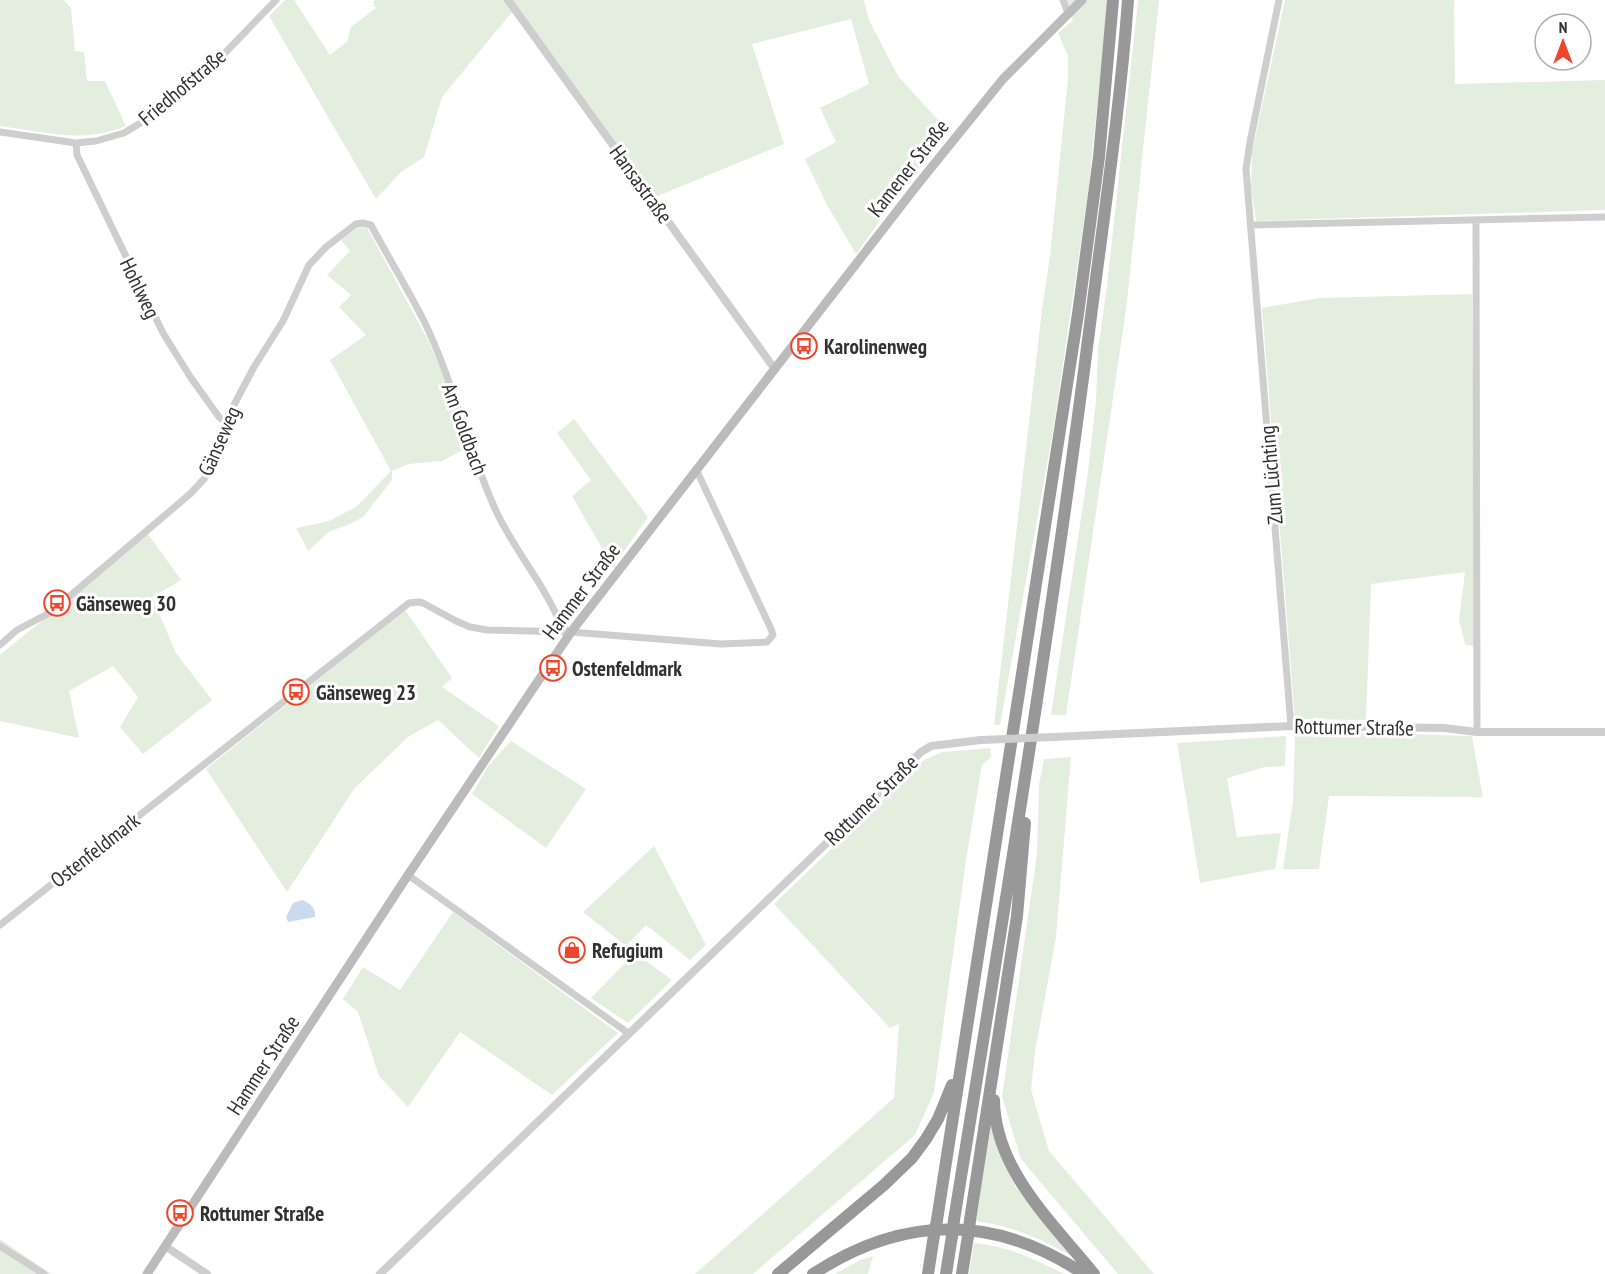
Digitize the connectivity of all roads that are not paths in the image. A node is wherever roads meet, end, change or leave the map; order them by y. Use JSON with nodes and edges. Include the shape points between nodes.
{"nodes":[{"id":1,"x":276,"y":0,"type":"edge"},
{"id":2,"x":508,"y":0,"type":"edge"},
{"id":3,"x":1063,"y":0,"type":"edge"},
{"id":4,"x":1082,"y":0,"type":"edge"},
{"id":5,"x":1113,"y":0,"type":"edge"},
{"id":6,"x":1128,"y":0,"type":"edge"},
{"id":7,"x":1279,"y":0,"type":"edge"},
{"id":8,"x":1068,"y":13,"type":"junction"},
{"id":9,"x":0,"y":132,"type":"edge"},
{"id":10,"x":76,"y":143,"type":"junction"},
{"id":11,"x":1605,"y":218,"type":"edge"},
{"id":12,"x":1476,"y":220,"type":"junction"},
{"id":13,"x":363,"y":223,"type":"joint"},
{"id":14,"x":1252,"y":225,"type":"junction"},
{"id":15,"x":774,"y":368,"type":"junction"},
{"id":16,"x":225,"y":422,"type":"junction"},
{"id":17,"x":696,"y":469,"type":"junction"},
{"id":18,"x":571,"y":632,"type":"junction"},
{"id":19,"x":0,"y":645,"type":"edge"},
{"id":20,"x":1292,"y":726,"type":"junction"},
{"id":21,"x":1477,"y":732,"type":"junction"},
{"id":22,"x":1605,"y":732,"type":"edge"},
{"id":23,"x":1025,"y":774,"type":"junction"},
{"id":24,"x":408,"y":874,"type":"junction"},
{"id":25,"x":0,"y":925,"type":"edge"},
{"id":26,"x":628,"y":1033,"type":"junction"},
{"id":27,"x":994,"y":1066,"type":"junction"},
{"id":28,"x":960,"y":1067,"type":"junction"},
{"id":29,"x":0,"y":1246,"type":"edge"},
{"id":30,"x":165,"y":1246,"type":"junction"},
{"id":31,"x":44,"y":1274,"type":"edge"},
{"id":32,"x":147,"y":1274,"type":"edge"},
{"id":33,"x":207,"y":1274,"type":"edge"},
{"id":34,"x":380,"y":1274,"type":"edge"},
{"id":35,"x":778,"y":1274,"type":"edge"},
{"id":36,"x":813,"y":1274,"type":"edge"},
{"id":37,"x":928,"y":1274,"type":"edge"},
{"id":38,"x":946,"y":1274,"type":"edge"},
{"id":39,"x":962,"y":1274,"type":"edge"},
{"id":40,"x":1084,"y":1274,"type":"edge"},
{"id":41,"x":1094,"y":1274,"type":"edge"}],
"edges":[{"from":1,"to":10,"type":"street","name":"Friedhofstraße","via":[[222,55],[147,119],[114,136]]},
{"from":2,"to":15,"type":"street","name":"Hansastraße"},
{"from":3,"to":8,"type":"street"},
{"from":4,"to":8,"type":"main road","name":"Kamener Straße"},
{"from":5,"to":28,"type":"highway","via":[[1078,314]]},
{"from":6,"to":23,"type":"highway","via":[[1112,165]]},
{"from":7,"to":14,"type":"street","name":"Zum Lüchting","via":[[1246,170]]},
{"from":8,"to":15,"type":"main road","name":"Kamener Straße","via":[[1002,79]]},
{"from":9,"to":10,"type":"street","name":"Friedhofstraße"},
{"from":10,"to":16,"type":"street","name":"Hohlweg","via":[[77,155],[163,333],[190,378]]},
{"from":11,"to":12,"type":"street"},
{"from":12,"to":14,"type":"street"},
{"from":12,"to":21,"type":"street"},
{"from":13,"to":16,"type":"street","name":"Gänseweg","via":[[326,247],[309,265],[283,321]]},
{"from":13,"to":18,"type":"street","name":"Am Goldbach","via":[[371,225],[424,322],[498,516],[540,582],[562,628]]},
{"from":14,"to":20,"type":"street","name":"Zum Lüchting"},
{"from":15,"to":17,"type":"main road","name":"Hammer Straße"},
{"from":16,"to":19,"type":"street","name":"Gänseweg","via":[[216,458],[190,494],[51,612],[17,630]]},
{"from":17,"to":18,"type":"main road","name":"Hammer Straße"},
{"from":17,"to":18,"type":"street","name":"Ostenfeldmark","via":[[771,630],[771,639],[721,644]]},
{"from":18,"to":24,"type":"main road","name":"Hammer Straße"},
{"from":18,"to":25,"type":"street","name":"Ostenfeldmark","via":[[470,627],[419,602],[410,603]]},
{"from":20,"to":21,"type":"street","name":"Rottumer Straße"},
{"from":20,"to":26,"type":"street","name":"Rottumer Straße","bridge":true,"via":[[931,746]]},
{"from":21,"to":22,"type":"street","name":"Rottumer Straße"},
{"from":23,"to":27,"type":"highway","via":[[1017,916]]},
{"from":23,"to":38,"type":"highway","bridge":true},
{"from":24,"to":26,"type":"street"},
{"from":24,"to":30,"type":"main road","name":"Hammer Straße"},
{"from":26,"to":34,"type":"street","name":"Rottumer Straße"},
{"from":27,"to":39,"type":"highway","bridge":true},
{"from":27,"to":41,"type":"highway","via":[[995,1113],[1005,1156],[1029,1194]]},
{"from":28,"to":35,"type":"highway","via":[[938,1119],[912,1158]]},
{"from":28,"to":37,"type":"highway","bridge":true},
{"from":29,"to":31,"type":"street"},
{"from":30,"to":32,"type":"main road","name":"Hammer Straße"},
{"from":30,"to":33,"type":"street"},
{"from":36,"to":40,"type":"highway","via":[[854,1250],[888,1237],[941,1229],[1009,1238],[1047,1252]]}]}
